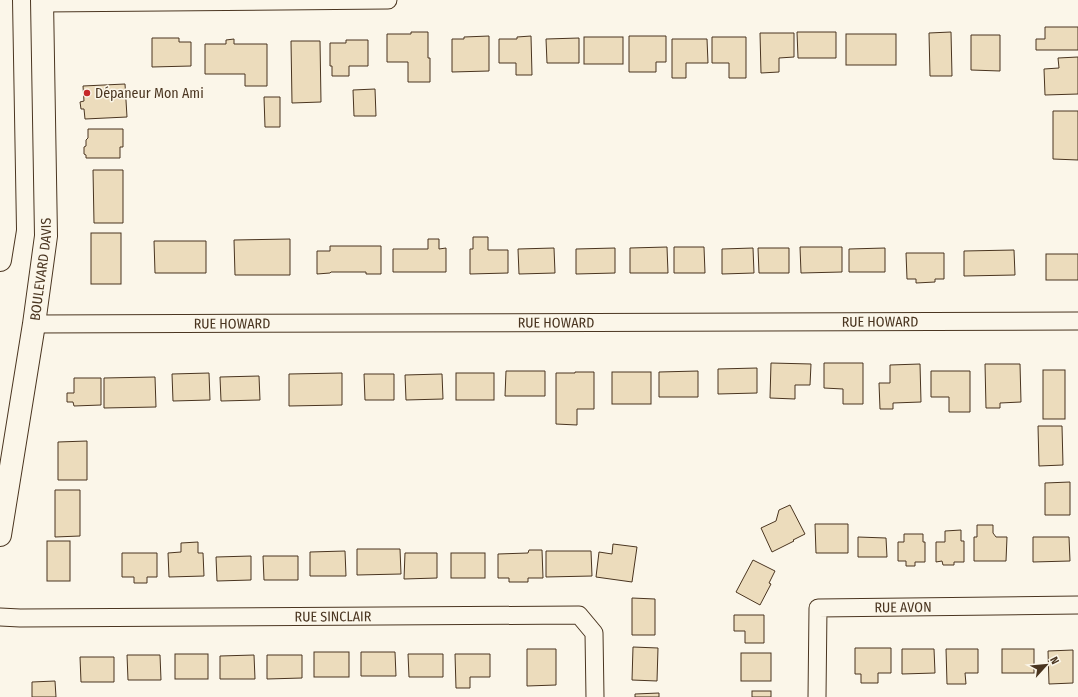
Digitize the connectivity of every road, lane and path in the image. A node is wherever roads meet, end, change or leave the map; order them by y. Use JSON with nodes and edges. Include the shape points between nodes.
{"nodes":[{"id":1,"x":1,"y":0,"type":"edge"},
{"id":2,"x":388,"y":0,"type":"edge"},
{"id":3,"x":42,"y":1,"type":"edge"},
{"id":4,"x":0,"y":260,"type":"edge"},
{"id":5,"x":1078,"y":321,"type":"edge"},
{"id":6,"x":34,"y":324,"type":"junction"},
{"id":7,"x":0,"y":535,"type":"edge"},
{"id":8,"x":1078,"y":605,"type":"edge"},
{"id":9,"x":0,"y":617,"type":"edge"},
{"id":10,"x":595,"y":697,"type":"edge"},
{"id":11,"x":817,"y":697,"type":"edge"}],
"edges":[{"from":1,"to":4,"type":"street","via":[[6,229]]},
{"from":2,"to":3,"type":"street"},
{"from":3,"to":6,"type":"street","name":"BOULEVARD DAVIS","via":[[46,236]]},
{"from":5,"to":6,"type":"street","name":"RUE HOWARD"},
{"from":6,"to":7,"type":"street","name":"BOULEVARD DAVIS"},
{"from":8,"to":11,"type":"street","name":"RUE AVON","via":[[818,608]]},
{"from":9,"to":10,"type":"street","name":"RUE SINCLAIR","via":[[579,615],[594,633]]}]}
